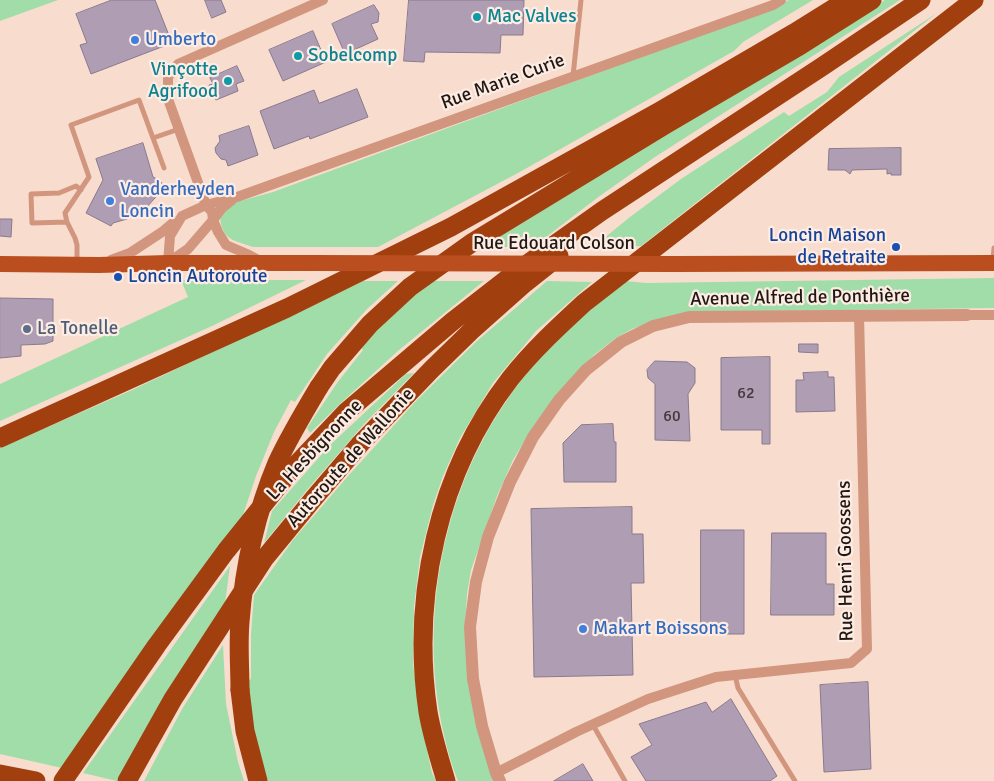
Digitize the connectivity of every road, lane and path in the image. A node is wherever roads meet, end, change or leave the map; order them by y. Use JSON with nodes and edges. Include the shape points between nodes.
{"nodes":[{"id":1,"x":323,"y":0,"type":"edge"},
{"id":2,"x":582,"y":0,"type":"edge"},
{"id":3,"x":781,"y":0,"type":"edge"},
{"id":4,"x":847,"y":0,"type":"edge"},
{"id":5,"x":872,"y":0,"type":"edge"},
{"id":6,"x":921,"y":0,"type":"edge"},
{"id":7,"x":974,"y":0,"type":"edge"},
{"id":8,"x":573,"y":76,"type":"junction"},
{"id":9,"x":179,"y":129,"type":"junction"},
{"id":10,"x":153,"y":138,"type":"junction"},
{"id":11,"x":164,"y":168,"type":"dead end"},
{"id":12,"x":637,"y":188,"type":"junction"},
{"id":13,"x":81,"y":190,"type":"junction"},
{"id":14,"x":237,"y":197,"type":"junction"},
{"id":15,"x":206,"y":205,"type":"junction"},
{"id":16,"x":182,"y":216,"type":"junction"},
{"id":17,"x":213,"y":220,"type":"junction"},
{"id":18,"x":67,"y":222,"type":"junction"},
{"id":19,"x":994,"y":258,"type":"edge"},
{"id":20,"x":261,"y":262,"type":"junction"},
{"id":21,"x":168,"y":263,"type":"junction"},
{"id":22,"x":0,"y":264,"type":"edge"},
{"id":23,"x":76,"y":264,"type":"junction"},
{"id":24,"x":106,"y":264,"type":"junction"},
{"id":25,"x":859,"y":315,"type":"junction"},
{"id":26,"x":967,"y":315,"type":"joint"},
{"id":27,"x":994,"y":315,"type":"edge"},
{"id":28,"x":0,"y":438,"type":"edge"},
{"id":29,"x":735,"y":675,"type":"junction"},
{"id":30,"x":592,"y":725,"type":"junction"},
{"id":31,"x":0,"y":774,"type":"edge"},
{"id":32,"x":498,"y":777,"type":"edge"},
{"id":33,"x":36,"y":781,"type":"edge"},
{"id":34,"x":63,"y":781,"type":"edge"},
{"id":35,"x":127,"y":781,"type":"edge"},
{"id":36,"x":258,"y":781,"type":"edge"},
{"id":37,"x":446,"y":781,"type":"edge"},
{"id":38,"x":625,"y":781,"type":"edge"},
{"id":39,"x":794,"y":781,"type":"edge"}],
"edges":[{"from":1,"to":9,"type":"street","via":[[178,64],[168,78],[168,99]]},
{"from":2,"to":8,"type":"lane"},
{"from":3,"to":8,"type":"street","name":"Rue Marie Curie"},
{"from":4,"to":28,"type":"highway","via":[[660,111],[451,227],[288,308]]},
{"from":5,"to":36,"type":"highway","bridge":true,"via":[[473,242],[410,287],[370,324],[332,368],[277,463],[250,551],[240,623],[240,690],[245,731]]},
{"from":6,"to":12,"type":"highway"},
{"from":7,"to":37,"type":"highway","via":[[584,303],[543,341],[510,380],[463,457],[430,563],[423,644],[424,677],[436,751]]},
{"from":8,"to":14,"type":"street","name":"Rue Marie Curie"},
{"from":9,"to":10,"type":"lane"},
{"from":9,"to":15,"type":"street"},
{"from":10,"to":11,"type":"lane"},
{"from":10,"to":13,"type":"lane","via":[[139,100],[72,125],[90,177]]},
{"from":12,"to":34,"type":"highway","name":"La Hesbignonne","via":[[452,320],[346,412],[292,469],[226,551]]},
{"from":12,"to":35,"type":"highway","name":"Autoroute de Wallonie","via":[[606,219],[525,283],[471,332],[361,443],[264,558],[173,699]]},
{"from":13,"to":18,"type":"lane","via":[[65,213]]},
{"from":13,"to":18,"type":"lane","via":[[76,186],[59,193],[31,194],[32,223]]},
{"from":14,"to":15,"type":"street","name":"Rue Marie Curie"},
{"from":14,"to":17,"type":"street"},
{"from":15,"to":16,"type":"street","name":"Rue Marie Curie"},
{"from":15,"to":17,"type":"street"},
{"from":16,"to":21,"type":"street","via":[[170,236]]},
{"from":16,"to":24,"type":"street","name":"Rue Marie Curie","via":[[130,253]]},
{"from":17,"to":20,"type":"street","via":[[226,245]]},
{"from":17,"to":21,"type":"street","via":[[188,249]]},
{"from":18,"to":23,"type":"lane","via":[[77,245]]},
{"from":19,"to":20,"type":"main road","name":"Rue Edouard Colson","bridge":true,"via":[[674,264]]},
{"from":20,"to":21,"type":"main road","name":"Rue Edouard Colson"},
{"from":21,"to":24,"type":"main road","name":"Rue Edouard Colson"},
{"from":22,"to":23,"type":"main road","name":"Rue Edouard Colson"},
{"from":23,"to":24,"type":"main road","name":"Rue Edouard Colson"},
{"from":25,"to":26,"type":"street","name":"Avenue Alfred de Ponthière"},
{"from":25,"to":29,"type":"street","name":"Rue Henri Goossens","via":[[867,649],[851,663]]},
{"from":25,"to":32,"type":"street","name":"Avenue Alfred de Ponthière","via":[[689,317],[653,326],[621,342],[586,370],[559,400],[533,437],[510,482],[488,537],[476,582],[470,627],[473,679],[482,726]]},
{"from":26,"to":27,"type":"street","name":"Avenue Alfred de Ponthière"},
{"from":29,"to":30,"type":"street","name":"Rue Henri Goossens","via":[[716,677],[648,699]]},
{"from":29,"to":39,"type":"lane","via":[[738,688]]},
{"from":30,"to":32,"type":"street","name":"Rue Henri Goossens"},
{"from":30,"to":38,"type":"lane"},
{"from":31,"to":33,"type":"highway"}]}
